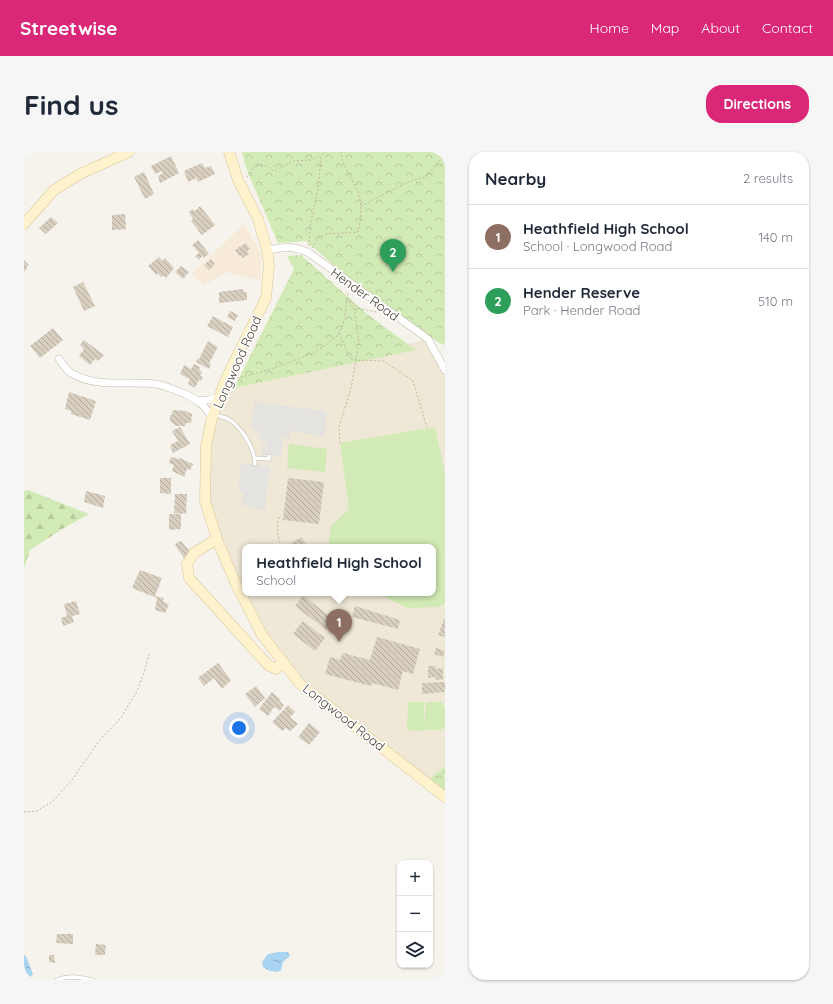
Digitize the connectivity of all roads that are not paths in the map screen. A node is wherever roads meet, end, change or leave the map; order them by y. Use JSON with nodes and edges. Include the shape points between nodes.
{"nodes":[{"id":1,"x":129,"y":152,"type":"edge"},
{"id":2,"x":229,"y":152,"type":"edge"},
{"id":3,"x":24,"y":224,"type":"edge"},
{"id":4,"x":267,"y":250,"type":"junction"},
{"id":5,"x":59,"y":359,"type":"dead end"},
{"id":6,"x":445,"y":370,"type":"edge"},
{"id":7,"x":219,"y":397,"type":"junction"},
{"id":8,"x":198,"y":401,"type":"junction"},
{"id":9,"x":213,"y":416,"type":"junction"},
{"id":10,"x":269,"y":456,"type":"dead end"},
{"id":11,"x":255,"y":458,"type":"junction"},
{"id":12,"x":255,"y":464,"type":"dead end"},
{"id":13,"x":217,"y":538,"type":"junction"},
{"id":14,"x":283,"y":661,"type":"junction"},
{"id":15,"x":445,"y":797,"type":"edge"},
{"id":16,"x":57,"y":980,"type":"edge"},
{"id":17,"x":92,"y":980,"type":"edge"}],
"edges":[{"from":1,"to":3,"type":"street","via":[[80,174],[54,190]]},
{"from":2,"to":4,"type":"street","name":"Longwood Road","via":[[238,180],[258,220]]},
{"from":4,"to":6,"type":"street","name":"Hender Road","via":[[286,246],[309,253],[428,339]]},
{"from":4,"to":7,"type":"street","name":"Longwood Road","via":[[269,265],[266,298]]},
{"from":5,"to":8,"type":"street","via":[[70,372],[82,378],[100,383],[155,384]]},
{"from":7,"to":8,"type":"street"},
{"from":7,"to":9,"type":"street","name":"Longwood Road"},
{"from":8,"to":9,"type":"street"},
{"from":9,"to":11,"type":"lane","via":[[227,419],[244,434]]},
{"from":9,"to":13,"type":"street","name":"Longwood Road","via":[[206,446],[205,501]]},
{"from":10,"to":11,"type":"lane","via":[[269,459]]},
{"from":11,"to":12,"type":"lane"},
{"from":13,"to":14,"type":"street","name":"Longwood Road","via":[[234,582],[255,622]]},
{"from":13,"to":14,"type":"street","via":[[194,553],[187,564],[189,578],[268,665],[276,669]]},
{"from":14,"to":15,"type":"street","name":"Longwood Road","via":[[300,684]]},
{"from":16,"to":17,"type":"lane","via":[[64,977]]}]}
